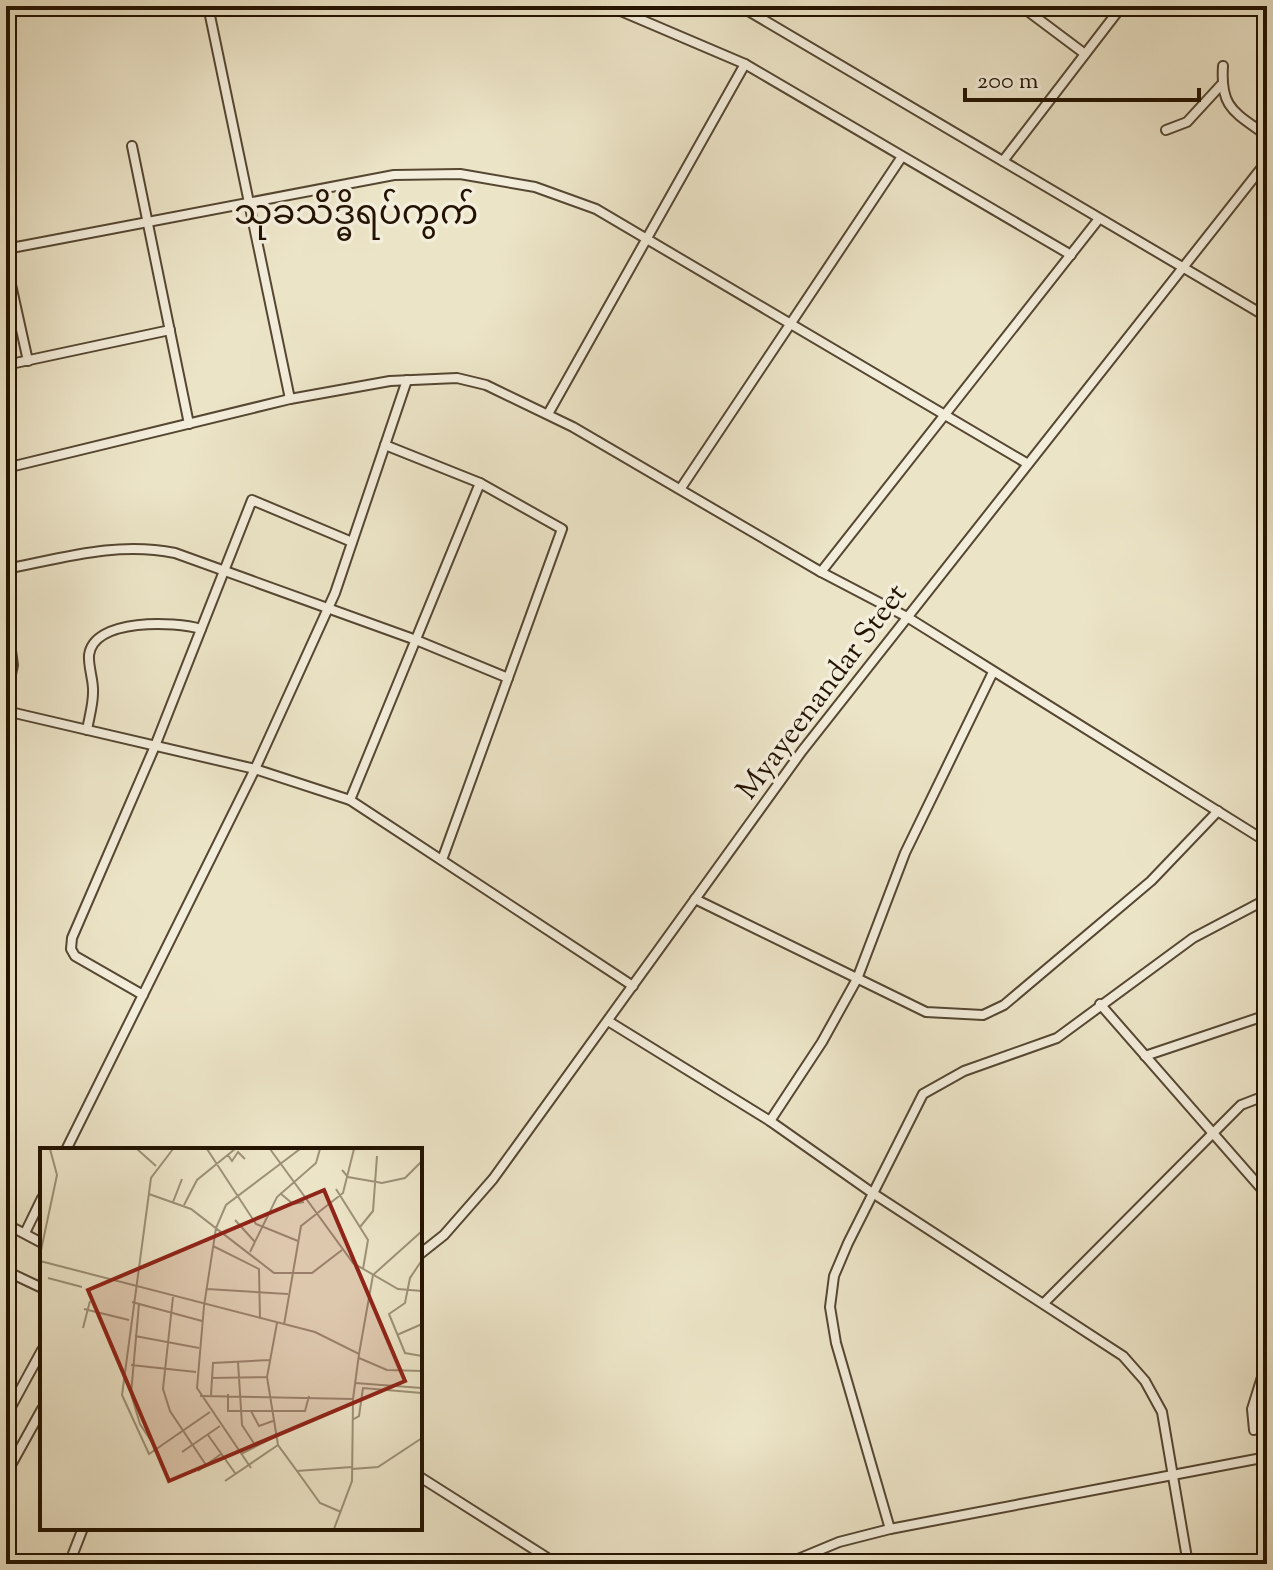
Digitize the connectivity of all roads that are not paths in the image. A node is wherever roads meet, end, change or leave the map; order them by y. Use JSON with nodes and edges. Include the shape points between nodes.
{"nodes":[{"id":1,"x":208,"y":6,"type":"edge"},
{"id":2,"x":609,"y":6,"type":"edge"},
{"id":3,"x":740,"y":6,"type":"edge"},
{"id":4,"x":1021,"y":6,"type":"edge"},
{"id":5,"x":1122,"y":6,"type":"edge"},
{"id":6,"x":1085,"y":54,"type":"junction"},
{"id":7,"x":745,"y":64,"type":"junction"},
{"id":8,"x":1223,"y":66,"type":"dead end"},
{"id":9,"x":1221,"y":85,"type":"junction"},
{"id":10,"x":1166,"y":130,"type":"dead end"},
{"id":11,"x":1267,"y":136,"type":"edge"},
{"id":12,"x":132,"y":146,"type":"dead end"},
{"id":13,"x":901,"y":158,"type":"junction"},
{"id":14,"x":1003,"y":161,"type":"junction"},
{"id":15,"x":1267,"y":161,"type":"edge"},
{"id":16,"x":248,"y":201,"type":"junction"},
{"id":17,"x":1098,"y":220,"type":"junction"},
{"id":18,"x":148,"y":221,"type":"junction"},
{"id":19,"x":647,"y":238,"type":"junction"},
{"id":20,"x":6,"y":249,"type":"edge"},
{"id":21,"x":1071,"y":255,"type":"junction"},
{"id":22,"x":6,"y":262,"type":"edge"},
{"id":23,"x":1182,"y":268,"type":"junction"},
{"id":24,"x":1267,"y":317,"type":"edge"},
{"id":25,"x":790,"y":324,"type":"junction"},
{"id":26,"x":170,"y":330,"type":"junction"},
{"id":27,"x":28,"y":361,"type":"junction"},
{"id":28,"x":6,"y":365,"type":"edge"},
{"id":29,"x":407,"y":380,"type":"junction"},
{"id":30,"x":290,"y":399,"type":"junction"},
{"id":31,"x":548,"y":414,"type":"junction"},
{"id":32,"x":946,"y":415,"type":"junction"},
{"id":33,"x":189,"y":424,"type":"junction"},
{"id":34,"x":385,"y":445,"type":"junction"},
{"id":35,"x":1028,"y":464,"type":"junction"},
{"id":36,"x":6,"y":468,"type":"edge"},
{"id":37,"x":480,"y":483,"type":"junction"},
{"id":38,"x":681,"y":488,"type":"junction"},
{"id":39,"x":352,"y":542,"type":"junction"},
{"id":40,"x":6,"y":569,"type":"edge"},
{"id":41,"x":224,"y":570,"type":"junction"},
{"id":42,"x":821,"y":572,"type":"junction"},
{"id":43,"x":328,"y":609,"type":"junction"},
{"id":44,"x":6,"y":614,"type":"edge"},
{"id":45,"x":907,"y":617,"type":"junction"},
{"id":46,"x":201,"y":629,"type":"junction"},
{"id":47,"x":416,"y":640,"type":"junction"},
{"id":48,"x":993,"y":672,"type":"junction"},
{"id":49,"x":508,"y":678,"type":"junction"},
{"id":50,"x":6,"y":698,"type":"edge"},
{"id":51,"x":6,"y":711,"type":"edge"},
{"id":52,"x":87,"y":730,"type":"junction"},
{"id":53,"x":155,"y":746,"type":"junction"},
{"id":54,"x":255,"y":769,"type":"junction"},
{"id":55,"x":350,"y":800,"type":"junction"},
{"id":56,"x":1218,"y":811,"type":"junction"},
{"id":57,"x":1267,"y":842,"type":"edge"},
{"id":58,"x":442,"y":860,"type":"junction"},
{"id":59,"x":695,"y":899,"type":"junction"},
{"id":60,"x":1267,"y":899,"type":"edge"},
{"id":61,"x":857,"y":979,"type":"junction"},
{"id":62,"x":633,"y":986,"type":"junction"},
{"id":63,"x":143,"y":995,"type":"junction"},
{"id":64,"x":1100,"y":1004,"type":"junction"},
{"id":65,"x":1267,"y":1015,"type":"edge"},
{"id":66,"x":608,"y":1021,"type":"junction"},
{"id":67,"x":1145,"y":1056,"type":"junction"},
{"id":68,"x":1267,"y":1095,"type":"edge"},
{"id":69,"x":770,"y":1121,"type":"junction"},
{"id":70,"x":1213,"y":1133,"type":"junction"},
{"id":71,"x":67,"y":1148,"type":"edge"},
{"id":72,"x":871,"y":1192,"type":"junction"},
{"id":73,"x":1267,"y":1195,"type":"edge"},
{"id":74,"x":40,"y":1202,"type":"edge"},
{"id":75,"x":6,"y":1224,"type":"edge"},
{"id":76,"x":25,"y":1233,"type":"junction"},
{"id":77,"x":40,"y":1242,"type":"edge"},
{"id":78,"x":422,"y":1252,"type":"edge"},
{"id":79,"x":6,"y":1271,"type":"edge"},
{"id":80,"x":40,"y":1287,"type":"edge"},
{"id":81,"x":1044,"y":1303,"type":"junction"},
{"id":82,"x":40,"y":1354,"type":"edge"},
{"id":83,"x":1267,"y":1361,"type":"edge"},
{"id":84,"x":40,"y":1413,"type":"edge"},
{"id":85,"x":6,"y":1416,"type":"edge"},
{"id":86,"x":1254,"y":1430,"type":"dead end"},
{"id":87,"x":1267,"y":1457,"type":"edge"},
{"id":88,"x":6,"y":1474,"type":"edge"},
{"id":89,"x":1170,"y":1475,"type":"junction"},
{"id":90,"x":422,"y":1478,"type":"edge"},
{"id":91,"x":890,"y":1529,"type":"junction"},
{"id":92,"x":82,"y":1530,"type":"edge"},
{"id":93,"x":69,"y":1564,"type":"edge"},
{"id":94,"x":557,"y":1564,"type":"edge"},
{"id":95,"x":786,"y":1564,"type":"edge"},
{"id":96,"x":1188,"y":1564,"type":"edge"}],
"edges":[{"from":1,"to":16,"type":"street"},
{"from":2,"to":7,"type":"street"},
{"from":3,"to":14,"type":"street"},
{"from":4,"to":6,"type":"street"},
{"from":5,"to":6,"type":"street"},
{"from":6,"to":14,"type":"street"},
{"from":7,"to":13,"type":"street"},
{"from":7,"to":19,"type":"street"},
{"from":8,"to":9,"type":"street"},
{"from":9,"to":10,"type":"street","via":[[1187,122]]},
{"from":9,"to":11,"type":"street","via":[[1226,103]]},
{"from":12,"to":18,"type":"street"},
{"from":13,"to":21,"type":"street"},
{"from":13,"to":25,"type":"street"},
{"from":14,"to":17,"type":"street"},
{"from":15,"to":23,"type":"street","name":"Myayeenandar Steet"},
{"from":16,"to":18,"type":"street"},
{"from":16,"to":19,"type":"street","via":[[394,175],[460,174],[535,187],[596,209]]},
{"from":16,"to":30,"type":"street"},
{"from":17,"to":21,"type":"street"},
{"from":17,"to":23,"type":"street"},
{"from":18,"to":20,"type":"street"},
{"from":18,"to":26,"type":"street"},
{"from":19,"to":25,"type":"street"},
{"from":19,"to":31,"type":"street"},
{"from":21,"to":32,"type":"street"},
{"from":22,"to":27,"type":"street"},
{"from":23,"to":24,"type":"street"},
{"from":23,"to":35,"type":"street","name":"Myayeenandar Steet"},
{"from":25,"to":32,"type":"street"},
{"from":25,"to":38,"type":"street"},
{"from":26,"to":27,"type":"street"},
{"from":26,"to":33,"type":"street"},
{"from":27,"to":28,"type":"street"},
{"from":29,"to":30,"type":"street"},
{"from":29,"to":31,"type":"street","via":[[457,378],[486,385]]},
{"from":29,"to":34,"type":"street"},
{"from":30,"to":33,"type":"street"},
{"from":31,"to":38,"type":"street"},
{"from":32,"to":35,"type":"street"},
{"from":32,"to":42,"type":"street"},
{"from":33,"to":36,"type":"street"},
{"from":34,"to":37,"type":"street"},
{"from":34,"to":39,"type":"street"},
{"from":35,"to":45,"type":"street","name":"Myayeenandar Steet"},
{"from":37,"to":47,"type":"street"},
{"from":37,"to":49,"type":"street","via":[[562,529]]},
{"from":38,"to":42,"type":"street"},
{"from":39,"to":41,"type":"street","via":[[252,500]]},
{"from":39,"to":43,"type":"street"},
{"from":40,"to":41,"type":"street","via":[[108,548],[143,547]]},
{"from":41,"to":43,"type":"street"},
{"from":41,"to":46,"type":"street"},
{"from":42,"to":45,"type":"street"},
{"from":43,"to":47,"type":"street"},
{"from":43,"to":54,"type":"street"},
{"from":44,"to":50,"type":"street","via":[[13,665]]},
{"from":45,"to":48,"type":"street"},
{"from":45,"to":59,"type":"street","name":"Myayeenandar Steet"},
{"from":46,"to":52,"type":"street","via":[[179,622],[144,624],[111,631],[95,641],[89,655],[93,691]]},
{"from":46,"to":53,"type":"street"},
{"from":47,"to":49,"type":"street"},
{"from":47,"to":55,"type":"street"},
{"from":48,"to":56,"type":"street"},
{"from":48,"to":61,"type":"street","via":[[889,889]]},
{"from":49,"to":58,"type":"street"},
{"from":51,"to":52,"type":"street"},
{"from":52,"to":53,"type":"street"},
{"from":53,"to":54,"type":"street"},
{"from":53,"to":63,"type":"street","via":[[71,949]]},
{"from":54,"to":55,"type":"street"},
{"from":54,"to":63,"type":"street"},
{"from":55,"to":58,"type":"street"},
{"from":56,"to":57,"type":"street"},
{"from":56,"to":61,"type":"street","via":[[1151,881],[1004,1005],[983,1015],[926,1012]]},
{"from":58,"to":62,"type":"street"},
{"from":59,"to":61,"type":"street"},
{"from":59,"to":62,"type":"street","name":"Myayeenandar Steet"},
{"from":60,"to":64,"type":"street","via":[[1193,938]]},
{"from":61,"to":69,"type":"street"},
{"from":62,"to":66,"type":"street","name":"Myayeenandar Steet"},
{"from":63,"to":71,"type":"street"},
{"from":64,"to":67,"type":"street"},
{"from":64,"to":72,"type":"street","via":[[1057,1038],[964,1071],[923,1094]]},
{"from":65,"to":67,"type":"street"},
{"from":66,"to":69,"type":"street"},
{"from":66,"to":78,"type":"street","name":"Myayeenandar Steet","via":[[493,1179]]},
{"from":67,"to":70,"type":"street"},
{"from":68,"to":70,"type":"street","via":[[1241,1105]]},
{"from":69,"to":72,"type":"street"},
{"from":70,"to":73,"type":"street"},
{"from":70,"to":81,"type":"street"},
{"from":72,"to":81,"type":"street"},
{"from":72,"to":91,"type":"street","via":[[834,1276],[830,1307]]},
{"from":74,"to":76,"type":"street"},
{"from":75,"to":76,"type":"street"},
{"from":76,"to":77,"type":"street"},
{"from":79,"to":80,"type":"street"},
{"from":81,"to":89,"type":"street","via":[[1123,1356],[1145,1381],[1162,1412]]},
{"from":82,"to":85,"type":"street"},
{"from":83,"to":86,"type":"street","via":[[1252,1409]]},
{"from":84,"to":88,"type":"street"},
{"from":87,"to":89,"type":"street"},
{"from":89,"to":91,"type":"street"},
{"from":89,"to":96,"type":"street"},
{"from":90,"to":94,"type":"street"},
{"from":91,"to":95,"type":"street"},
{"from":92,"to":93,"type":"street"}]}
